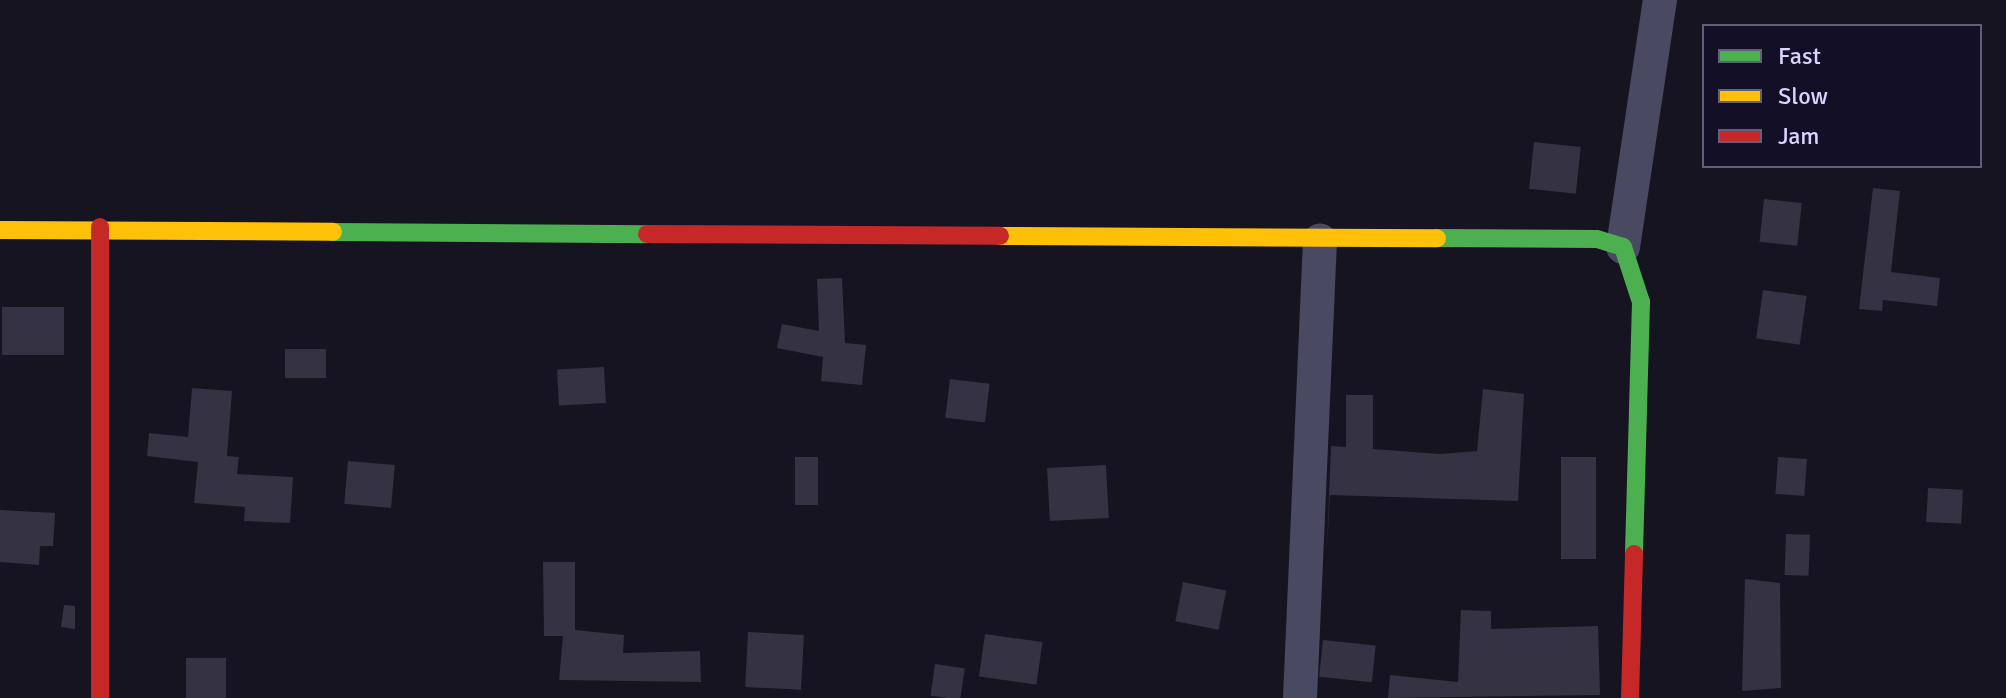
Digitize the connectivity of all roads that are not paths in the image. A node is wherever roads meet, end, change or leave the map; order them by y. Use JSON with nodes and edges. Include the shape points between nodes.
{"nodes":[{"id":1,"x":1660,"y":0,"type":"edge"},
{"id":2,"x":100,"y":227,"type":"junction"},
{"id":3,"x":0,"y":230,"type":"edge"},
{"id":4,"x":1320,"y":240,"type":"junction"},
{"id":5,"x":1623,"y":247,"type":"junction"},
{"id":6,"x":100,"y":698,"type":"edge"},
{"id":7,"x":1300,"y":698,"type":"edge"},
{"id":8,"x":1630,"y":698,"type":"edge"}],
"edges":[{"from":1,"to":5,"type":"street"},
{"from":2,"to":3,"type":"street"},
{"from":2,"to":4,"type":"street"},
{"from":2,"to":6,"type":"street"},
{"from":4,"to":5,"type":"street","via":[[1533,237]]},
{"from":4,"to":7,"type":"street"},
{"from":5,"to":8,"type":"street","via":[[1641,302]]}]}
